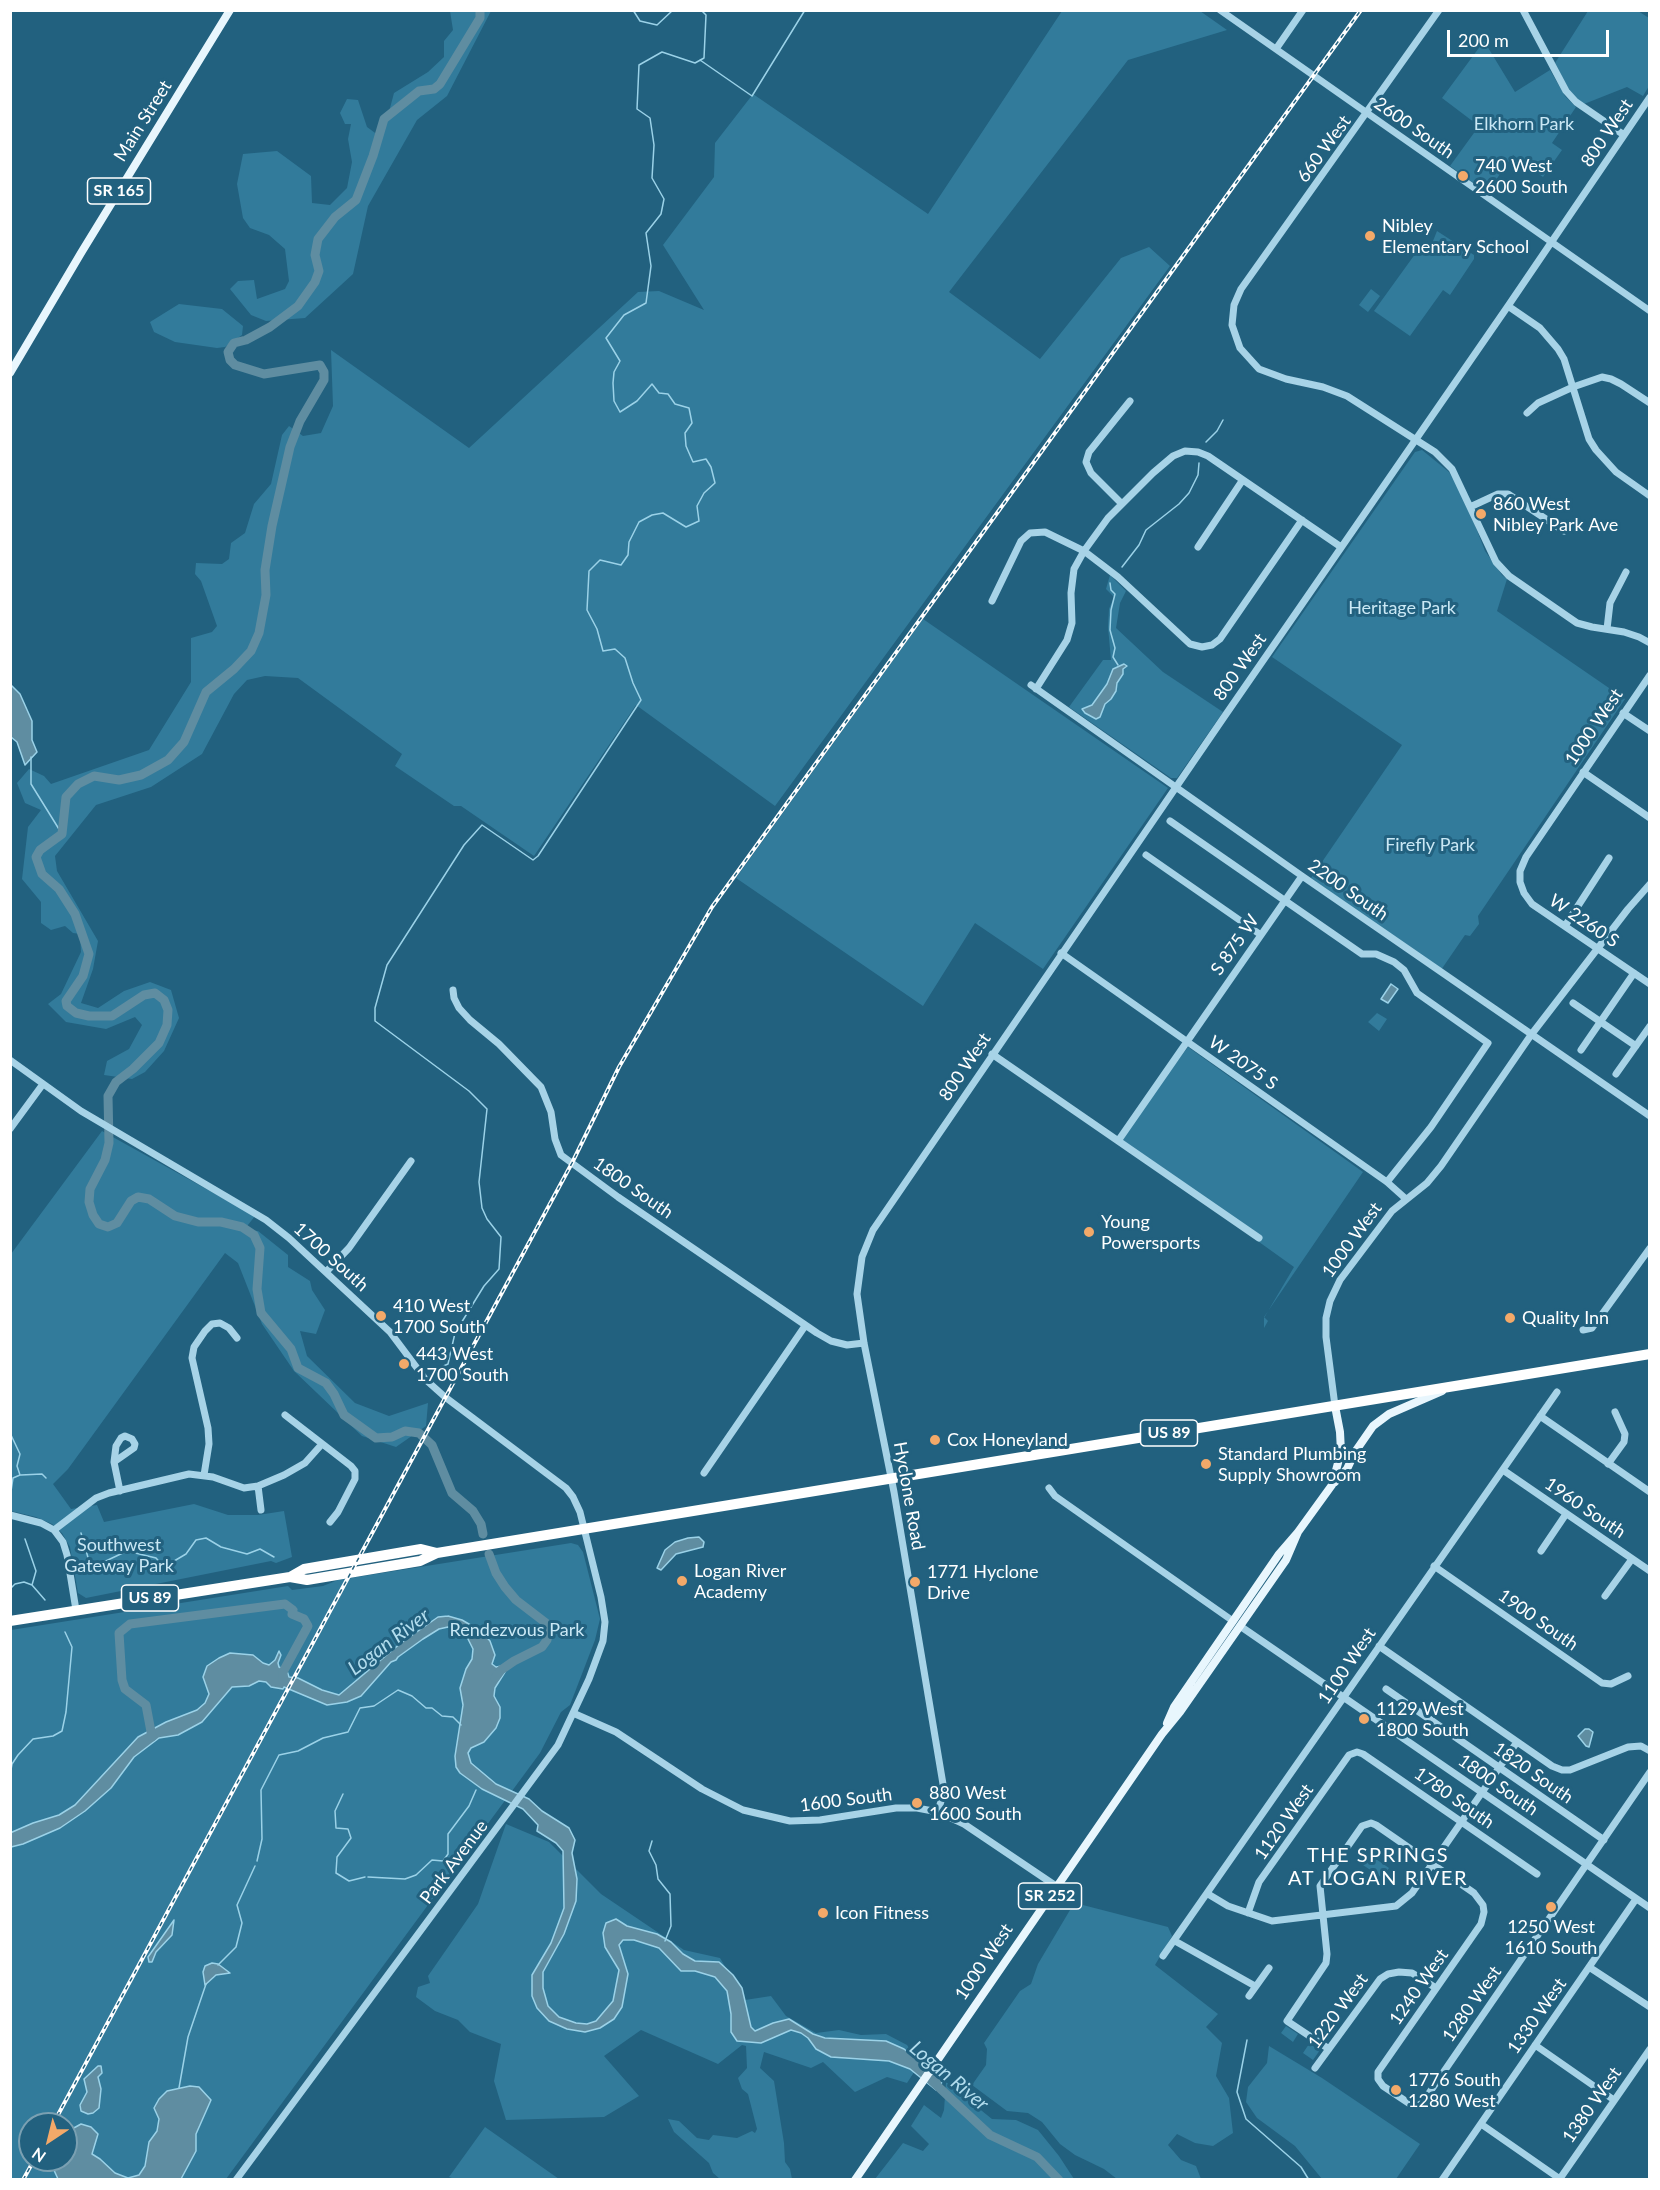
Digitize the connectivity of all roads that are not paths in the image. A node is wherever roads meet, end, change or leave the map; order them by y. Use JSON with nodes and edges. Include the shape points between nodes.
{"nodes":[{"id":1,"x":230,"y":10,"type":"edge"},
{"id":2,"x":1220,"y":10,"type":"edge"},
{"id":3,"x":1303,"y":10,"type":"edge"},
{"id":4,"x":1439,"y":10,"type":"edge"},
{"id":5,"x":1523,"y":10,"type":"edge"},
{"id":6,"x":1276,"y":49,"type":"junction"},
{"id":7,"x":1650,"y":97,"type":"edge"},
{"id":8,"x":1367,"y":114,"type":"junction"},
{"id":9,"x":1624,"y":135,"type":"junction"},
{"id":10,"x":1551,"y":243,"type":"junction"},
{"id":11,"x":1509,"y":306,"type":"junction"},
{"id":12,"x":1650,"y":311,"type":"edge"},
{"id":13,"x":10,"y":373,"type":"edge"},
{"id":14,"x":1573,"y":387,"type":"junction"},
{"id":15,"x":1130,"y":401,"type":"dead end"},
{"id":16,"x":1650,"y":403,"type":"edge"},
{"id":17,"x":1527,"y":412,"type":"dead end"},
{"id":18,"x":1415,"y":440,"type":"junction"},
{"id":19,"x":1242,"y":480,"type":"junction"},
{"id":20,"x":1650,"y":496,"type":"edge"},
{"id":21,"x":1122,"y":504,"type":"junction"},
{"id":22,"x":1470,"y":507,"type":"junction"},
{"id":23,"x":1302,"y":520,"type":"junction"},
{"id":24,"x":1564,"y":531,"type":"dead end"},
{"id":25,"x":1198,"y":547,"type":"dead end"},
{"id":26,"x":1341,"y":547,"type":"junction"},
{"id":27,"x":1084,"y":551,"type":"junction"},
{"id":28,"x":1626,"y":572,"type":"dead end"},
{"id":29,"x":992,"y":601,"type":"dead end"},
{"id":30,"x":1607,"y":629,"type":"junction"},
{"id":31,"x":1650,"y":644,"type":"edge"},
{"id":32,"x":1650,"y":675,"type":"edge"},
{"id":33,"x":1623,"y":713,"type":"junction"},
{"id":34,"x":1650,"y":731,"type":"edge"},
{"id":35,"x":1583,"y":772,"type":"junction"},
{"id":36,"x":1177,"y":788,"type":"junction"},
{"id":37,"x":1650,"y":818,"type":"edge"},
{"id":38,"x":1170,"y":820,"type":"dead end"},
{"id":39,"x":1146,"y":855,"type":"dead end"},
{"id":40,"x":1609,"y":858,"type":"dead end"},
{"id":41,"x":1302,"y":876,"type":"junction"},
{"id":42,"x":1650,"y":884,"type":"edge"},
{"id":43,"x":1284,"y":901,"type":"junction"},
{"id":44,"x":1532,"y":903,"type":"joint"},
{"id":45,"x":1565,"y":926,"type":"junction"},
{"id":46,"x":1261,"y":935,"type":"junction"},
{"id":47,"x":1598,"y":948,"type":"junction"},
{"id":48,"x":1061,"y":954,"type":"junction"},
{"id":49,"x":1634,"y":973,"type":"junction"},
{"id":50,"x":1650,"y":984,"type":"edge"},
{"id":51,"x":453,"y":990,"type":"dead end"},
{"id":52,"x":1573,"y":1003,"type":"dead end"},
{"id":53,"x":1600,"y":1022,"type":"junction"},
{"id":54,"x":1650,"y":1026,"type":"edge"},
{"id":55,"x":1532,"y":1035,"type":"junction"},
{"id":56,"x":1186,"y":1042,"type":"junction"},
{"id":57,"x":1636,"y":1046,"type":"junction"},
{"id":58,"x":1581,"y":1050,"type":"dead end"},
{"id":59,"x":992,"y":1054,"type":"junction"},
{"id":60,"x":10,"y":1060,"type":"edge"},
{"id":61,"x":1616,"y":1074,"type":"dead end"},
{"id":62,"x":44,"y":1084,"type":"junction"},
{"id":63,"x":1650,"y":1116,"type":"edge"},
{"id":64,"x":10,"y":1130,"type":"edge"},
{"id":65,"x":1118,"y":1141,"type":"junction"},
{"id":66,"x":411,"y":1161,"type":"dead end"},
{"id":67,"x":1387,"y":1182,"type":"junction"},
{"id":68,"x":1406,"y":1199,"type":"junction"},
{"id":69,"x":1259,"y":1238,"type":"dead end"},
{"id":70,"x":1650,"y":1248,"type":"edge"},
{"id":71,"x":862,"y":1257,"type":"joint"},
{"id":72,"x":326,"y":1272,"type":"junction"},
{"id":73,"x":806,"y":1326,"type":"junction"},
{"id":74,"x":1583,"y":1330,"type":"dead end"},
{"id":75,"x":237,"y":1338,"type":"dead end"},
{"id":76,"x":864,"y":1342,"type":"junction"},
{"id":77,"x":1650,"y":1354,"type":"edge"},
{"id":78,"x":1451,"y":1387,"type":"junction"},
{"id":79,"x":1557,"y":1392,"type":"dead end"},
{"id":80,"x":1335,"y":1406,"type":"junction"},
{"id":81,"x":1615,"y":1412,"type":"dead end"},
{"id":82,"x":285,"y":1415,"type":"dead end"},
{"id":83,"x":1540,"y":1416,"type":"junction"},
{"id":84,"x":322,"y":1444,"type":"junction"},
{"id":85,"x":116,"y":1446,"type":"junction"},
{"id":86,"x":128,"y":1454,"type":"junction"},
{"id":87,"x":114,"y":1462,"type":"junction"},
{"id":88,"x":1608,"y":1464,"type":"junction"},
{"id":89,"x":1503,"y":1470,"type":"junction"},
{"id":90,"x":704,"y":1473,"type":"dead end"},
{"id":91,"x":204,"y":1476,"type":"junction"},
{"id":92,"x":891,"y":1479,"type":"junction"},
{"id":93,"x":1332,"y":1485,"type":"junction"},
{"id":94,"x":258,"y":1486,"type":"junction"},
{"id":95,"x":1049,"y":1488,"type":"dead end"},
{"id":96,"x":120,"y":1491,"type":"junction"},
{"id":97,"x":1650,"y":1492,"type":"edge"},
{"id":98,"x":261,"y":1510,"type":"dead end"},
{"id":99,"x":1566,"y":1514,"type":"junction"},
{"id":100,"x":10,"y":1515,"type":"edge"},
{"id":101,"x":330,"y":1522,"type":"dead end"},
{"id":102,"x":585,"y":1528,"type":"junction"},
{"id":103,"x":54,"y":1530,"type":"junction"},
{"id":104,"x":1298,"y":1532,"type":"junction"},
{"id":105,"x":1541,"y":1551,"type":"dead end"},
{"id":106,"x":1632,"y":1558,"type":"junction"},
{"id":107,"x":1434,"y":1566,"type":"junction"},
{"id":108,"x":1650,"y":1571,"type":"edge"},
{"id":109,"x":1605,"y":1596,"type":"dead end"},
{"id":110,"x":76,"y":1610,"type":"junction"},
{"id":111,"x":10,"y":1621,"type":"edge"},
{"id":112,"x":1237,"y":1624,"type":"junction"},
{"id":113,"x":1379,"y":1646,"type":"junction"},
{"id":114,"x":1628,"y":1676,"type":"dead end"},
{"id":115,"x":1386,"y":1689,"type":"dead end"},
{"id":116,"x":1344,"y":1698,"type":"junction"},
{"id":117,"x":573,"y":1713,"type":"junction"},
{"id":118,"x":1162,"y":1734,"type":"junction"},
{"id":119,"x":1517,"y":1742,"type":"junction"},
{"id":120,"x":1650,"y":1751,"type":"edge"},
{"id":121,"x":1353,"y":1754,"type":"joint"},
{"id":122,"x":1500,"y":1768,"type":"junction"},
{"id":123,"x":1650,"y":1772,"type":"edge"},
{"id":124,"x":1482,"y":1793,"type":"junction"},
{"id":125,"x":938,"y":1812,"type":"junction"},
{"id":126,"x":1461,"y":1822,"type":"junction"},
{"id":127,"x":1604,"y":1840,"type":"junction"},
{"id":128,"x":1432,"y":1864,"type":"junction"},
{"id":129,"x":1587,"y":1865,"type":"junction"},
{"id":130,"x":1537,"y":1874,"type":"dead end"},
{"id":131,"x":1056,"y":1886,"type":"junction"},
{"id":132,"x":1208,"y":1894,"type":"junction"},
{"id":133,"x":1636,"y":1899,"type":"junction"},
{"id":134,"x":1650,"y":1908,"type":"edge"},
{"id":135,"x":1248,"y":1913,"type":"junction"},
{"id":136,"x":1323,"y":1916,"type":"junction"},
{"id":137,"x":1175,"y":1941,"type":"junction"},
{"id":138,"x":1163,"y":1956,"type":"dead end"},
{"id":139,"x":1589,"y":1967,"type":"junction"},
{"id":140,"x":1269,"y":1968,"type":"dead end"},
{"id":141,"x":1255,"y":1986,"type":"junction"},
{"id":142,"x":1436,"y":1988,"type":"junction"},
{"id":143,"x":1249,"y":1996,"type":"dead end"},
{"id":144,"x":1650,"y":2007,"type":"edge"},
{"id":145,"x":1535,"y":2045,"type":"junction"},
{"id":146,"x":1329,"y":2049,"type":"junction"},
{"id":147,"x":1650,"y":2049,"type":"edge"},
{"id":148,"x":1315,"y":2068,"type":"dead end"},
{"id":149,"x":1378,"y":2079,"type":"joint"},
{"id":150,"x":1614,"y":2100,"type":"junction"},
{"id":151,"x":1481,"y":2124,"type":"junction"},
{"id":152,"x":1559,"y":2179,"type":"edge"},
{"id":153,"x":236,"y":2180,"type":"edge"},
{"id":154,"x":855,"y":2180,"type":"edge"},
{"id":155,"x":1442,"y":2180,"type":"edge"}],
"edges":[{"from":1,"to":13,"type":"main road","name":"Main Street","number":"SR 165"},
{"from":2,"to":6,"type":"street","name":"2600 South"},
{"from":3,"to":6,"type":"street"},
{"from":4,"to":8,"type":"street","name":"660 West"},
{"from":5,"to":9,"type":"street","via":[[1566,91]]},
{"from":6,"to":8,"type":"street","name":"2600 South"},
{"from":7,"to":9,"type":"street","name":"800 West"},
{"from":8,"to":10,"type":"street","name":"2600 South"},
{"from":8,"to":18,"type":"street","name":"660 West","via":[[1241,289],[1232,325],[1240,348],[1259,369],[1347,396]]},
{"from":9,"to":10,"type":"street","name":"800 West"},
{"from":10,"to":11,"type":"street","name":"800 West"},
{"from":10,"to":12,"type":"street","name":"2600 South"},
{"from":11,"to":14,"type":"street","via":[[1549,336],[1564,359]]},
{"from":11,"to":18,"type":"street","name":"800 West"},
{"from":14,"to":16,"type":"street","via":[[1602,377]]},
{"from":14,"to":17,"type":"street"},
{"from":14,"to":20,"type":"street","via":[[1589,440],[1596,450],[1616,472]]},
{"from":15,"to":21,"type":"street","via":[[1089,452],[1086,462],[1091,473]]},
{"from":18,"to":22,"type":"street","via":[[1452,469]]},
{"from":18,"to":26,"type":"street","name":"800 West"},
{"from":19,"to":21,"type":"street","via":[[1208,456],[1185,451],[1165,461]]},
{"from":19,"to":23,"type":"street"},
{"from":19,"to":25,"type":"street"},
{"from":21,"to":27,"type":"street"},
{"from":22,"to":24,"type":"street","via":[[1498,494],[1508,494]]},
{"from":22,"to":30,"type":"street","via":[[1496,562],[1509,576],[1577,622]]},
{"from":23,"to":26,"type":"street"},
{"from":23,"to":27,"type":"street","via":[[1220,639],[1202,647],[1190,644]]},
{"from":26,"to":36,"type":"street","name":"800 West"},
{"from":27,"to":29,"type":"street","via":[[1045,532],[1030,533],[1021,541]]},
{"from":27,"to":36,"type":"street","name":"2200 South","via":[[1074,569],[1072,623],[1067,640],[1034,687]]},
{"from":28,"to":30,"type":"street","via":[[1610,603]]},
{"from":30,"to":31,"type":"street"},
{"from":32,"to":33,"type":"street","name":"1000 West"},
{"from":33,"to":34,"type":"street"},
{"from":33,"to":35,"type":"street","name":"1000 West"},
{"from":35,"to":37,"type":"street"},
{"from":35,"to":44,"type":"street","name":"1000 West","via":[[1520,871],[1524,893]]},
{"from":36,"to":41,"type":"street","name":"2200 South"},
{"from":36,"to":48,"type":"street","name":"800 West"},
{"from":38,"to":43,"type":"street"},
{"from":39,"to":46,"type":"street"},
{"from":40,"to":45,"type":"street"},
{"from":41,"to":43,"type":"street","name":"S 875 W"},
{"from":41,"to":55,"type":"street","name":"2200 South"},
{"from":42,"to":47,"type":"street","name":"1000 West"},
{"from":43,"to":46,"type":"street","name":"S 875 W"},
{"from":43,"to":67,"type":"street","via":[[1362,954],[1376,954],[1394,962],[1404,970],[1417,993],[1488,1043],[1431,1127]]},
{"from":44,"to":45,"type":"street","name":"W 2260 S"},
{"from":45,"to":47,"type":"street","name":"W 2260 S"},
{"from":46,"to":56,"type":"street","name":"S 875 W"},
{"from":47,"to":49,"type":"street","name":"W 2260 S"},
{"from":47,"to":55,"type":"street","name":"1000 West"},
{"from":48,"to":56,"type":"street","name":"W 2075 S"},
{"from":48,"to":59,"type":"street","name":"800 West"},
{"from":49,"to":50,"type":"street","name":"W 2260 S"},
{"from":49,"to":53,"type":"street"},
{"from":51,"to":73,"type":"street","name":"1800 South","via":[[465,1014],[541,1087],[561,1155]]},
{"from":52,"to":53,"type":"street"},
{"from":53,"to":57,"type":"street"},
{"from":53,"to":58,"type":"street"},
{"from":54,"to":57,"type":"street"},
{"from":55,"to":63,"type":"street","name":"2200 South"},
{"from":55,"to":68,"type":"street","name":"1000 West","via":[[1441,1166]]},
{"from":56,"to":65,"type":"street","name":"S 875 W"},
{"from":56,"to":67,"type":"street","name":"W 2075 S"},
{"from":57,"to":61,"type":"street"},
{"from":59,"to":65,"type":"street"},
{"from":59,"to":71,"type":"street","name":"800 West","via":[[873,1230]]},
{"from":60,"to":62,"type":"street","name":"1700 South"},
{"from":62,"to":64,"type":"street"},
{"from":62,"to":72,"type":"street","name":"1700 South","via":[[81,1111],[266,1220]]},
{"from":65,"to":69,"type":"street"},
{"from":66,"to":72,"type":"street"},
{"from":67,"to":68,"type":"street","name":"W 2075 S"},
{"from":68,"to":80,"type":"street","name":"1000 West","via":[[1382,1222],[1340,1280],[1330,1301],[1326,1337]]},
{"from":70,"to":74,"type":"street","via":[[1592,1328]]},
{"from":71,"to":76,"type":"street","name":"Hyclone Road","via":[[857,1294]]},
{"from":72,"to":102,"type":"street","name":"1700 South","via":[[390,1332],[426,1380],[445,1398],[566,1488]]},
{"from":73,"to":76,"type":"street","name":"1800 South","via":[[831,1341],[847,1345]]},
{"from":73,"to":90,"type":"street"},
{"from":75,"to":91,"type":"street","via":[[229,1328],[213,1324],[194,1347],[192,1358],[208,1428]]},
{"from":76,"to":92,"type":"street","name":"Hyclone Road"},
{"from":77,"to":78,"type":"highway","number":"US 89"},
{"from":78,"to":80,"type":"highway","number":"US 89"},
{"from":78,"to":93,"type":"main road","via":[[1389,1414],[1373,1426],[1347,1469]]},
{"from":79,"to":83,"type":"street","name":"1100 West"},
{"from":80,"to":92,"type":"highway","number":"US 89"},
{"from":80,"to":93,"type":"main road","name":"1000 West","number":"SR 252","via":[[1341,1452]]},
{"from":81,"to":88,"type":"street","via":[[1625,1434],[1624,1442]]},
{"from":82,"to":84,"type":"street"},
{"from":83,"to":88,"type":"street"},
{"from":83,"to":89,"type":"street","name":"1100 West"},
{"from":84,"to":94,"type":"street","via":[[305,1463]]},
{"from":84,"to":101,"type":"street","via":[[355,1471],[355,1479]]},
{"from":85,"to":86,"type":"street"},
{"from":85,"to":86,"type":"street","via":[[125,1436],[132,1439],[134,1448]]},
{"from":85,"to":87,"type":"street"},
{"from":86,"to":87,"type":"street"},
{"from":87,"to":96,"type":"street"},
{"from":88,"to":97,"type":"street"},
{"from":89,"to":99,"type":"street","name":"1960 South"},
{"from":89,"to":107,"type":"street","name":"1100 West"},
{"from":91,"to":94,"type":"street","via":[[244,1488]]},
{"from":91,"to":96,"type":"street","via":[[189,1474]]},
{"from":92,"to":102,"type":"highway","number":"US 89"},
{"from":92,"to":125,"type":"street","name":"Hyclone Road","via":[[944,1790]]},
{"from":93,"to":104,"type":"main road","name":"1000 West","number":"SR 252"},
{"from":94,"to":98,"type":"street"},
{"from":95,"to":112,"type":"street","name":"1800 South"},
{"from":96,"to":103,"type":"street","via":[[96,1498]]},
{"from":99,"to":105,"type":"street"},
{"from":99,"to":106,"type":"street","name":"1960 South"},
{"from":100,"to":103,"type":"street"},
{"from":102,"to":110,"type":"highway","number":"US 89","via":[[437,1552],[421,1549],[304,1569],[290,1577]]},
{"from":102,"to":117,"type":"street","name":"Park Avenue","via":[[605,1622],[598,1657]]},
{"from":103,"to":110,"type":"street","via":[[67,1555]]},
{"from":104,"to":112,"type":"main road","name":"1000 West","number":"SR 252"},
{"from":104,"to":112,"type":"main road","name":"1000 West","number":"SR 252","via":[[1286,1560]]},
{"from":106,"to":108,"type":"street","name":"1960 South"},
{"from":106,"to":109,"type":"street"},
{"from":107,"to":113,"type":"street","name":"1100 West"},
{"from":107,"to":114,"type":"street","name":"1900 South","via":[[1602,1683],[1611,1684]]},
{"from":110,"to":111,"type":"highway","number":"US 89"},
{"from":112,"to":116,"type":"street","name":"1800 South"},
{"from":112,"to":118,"type":"main road","name":"1000 West","number":"SR 252"},
{"from":112,"to":118,"type":"main road","name":"1000 West","number":"SR 252","via":[[1174,1707]]},
{"from":113,"to":116,"type":"street","name":"1100 West"},
{"from":113,"to":119,"type":"street"},
{"from":115,"to":122,"type":"street","name":"1820 South"},
{"from":116,"to":124,"type":"street","name":"1800 South"},
{"from":116,"to":132,"type":"street","name":"1100 West"},
{"from":117,"to":125,"type":"street","name":"1600 South","via":[[616,1732],[720,1800],[761,1815],[808,1821],[896,1808]]},
{"from":117,"to":153,"type":"street","name":"Park Avenue","via":[[558,1745],[525,1791]]},
{"from":118,"to":131,"type":"main road","name":"1000 West","number":"SR 252"},
{"from":119,"to":120,"type":"street","via":[[1562,1770],[1628,1747],[1641,1746]]},
{"from":119,"to":122,"type":"street"},
{"from":121,"to":126,"type":"street","name":"1780 South","via":[[1363,1754]]},
{"from":121,"to":135,"type":"street","name":"1120 West","via":[[1259,1882]]},
{"from":122,"to":124,"type":"street"},
{"from":122,"to":127,"type":"street","name":"1820 South"},
{"from":123,"to":127,"type":"street","name":"1280 West"},
{"from":124,"to":126,"type":"street"},
{"from":124,"to":129,"type":"street","name":"1800 South"},
{"from":125,"to":131,"type":"street","name":"1600 South","via":[[964,1824]]},
{"from":126,"to":128,"type":"street"},
{"from":126,"to":130,"type":"street","name":"1780 South"},
{"from":127,"to":129,"type":"street","name":"1280 West"},
{"from":128,"to":136,"type":"street","via":[[1412,1893],[1396,1906]]},
{"from":128,"to":136,"type":"street","via":[[1376,1825],[1365,1824],[1322,1882],[1319,1891]]},
{"from":128,"to":142,"type":"street","name":"1240 West","via":[[1474,1893],[1484,1912],[1480,1924]]},
{"from":129,"to":133,"type":"street","name":"1800 South"},
{"from":129,"to":149,"type":"street","name":"1280 West","via":[[1421,2104],[1410,2104]]},
{"from":131,"to":154,"type":"main road","name":"1000 West","number":"SR 252"},
{"from":132,"to":135,"type":"street"},
{"from":132,"to":137,"type":"street","name":"1100 West"},
{"from":133,"to":134,"type":"street","name":"1800 South"},
{"from":133,"to":139,"type":"street","name":"1330 West"},
{"from":135,"to":136,"type":"street","via":[[1278,1922]]},
{"from":136,"to":146,"type":"street","via":[[1326,1963],[1287,2021]]},
{"from":137,"to":138,"type":"street","name":"1100 West"},
{"from":137,"to":141,"type":"street"},
{"from":139,"to":144,"type":"street"},
{"from":139,"to":145,"type":"street","name":"1330 West"},
{"from":140,"to":141,"type":"street"},
{"from":141,"to":143,"type":"street"},
{"from":142,"to":146,"type":"street","name":"1220 West","via":[[1412,1973],[1388,1974],[1377,1981]]},
{"from":142,"to":149,"type":"street","name":"1240 West","via":[[1378,2072]]},
{"from":145,"to":150,"type":"street"},
{"from":145,"to":151,"type":"street","name":"1330 West"},
{"from":146,"to":148,"type":"street","name":"1220 West"},
{"from":147,"to":150,"type":"street","name":"1380 West"},
{"from":150,"to":152,"type":"street","name":"1380 West"},
{"from":151,"to":152,"type":"street"},
{"from":151,"to":155,"type":"street","name":"1330 West"}]}
